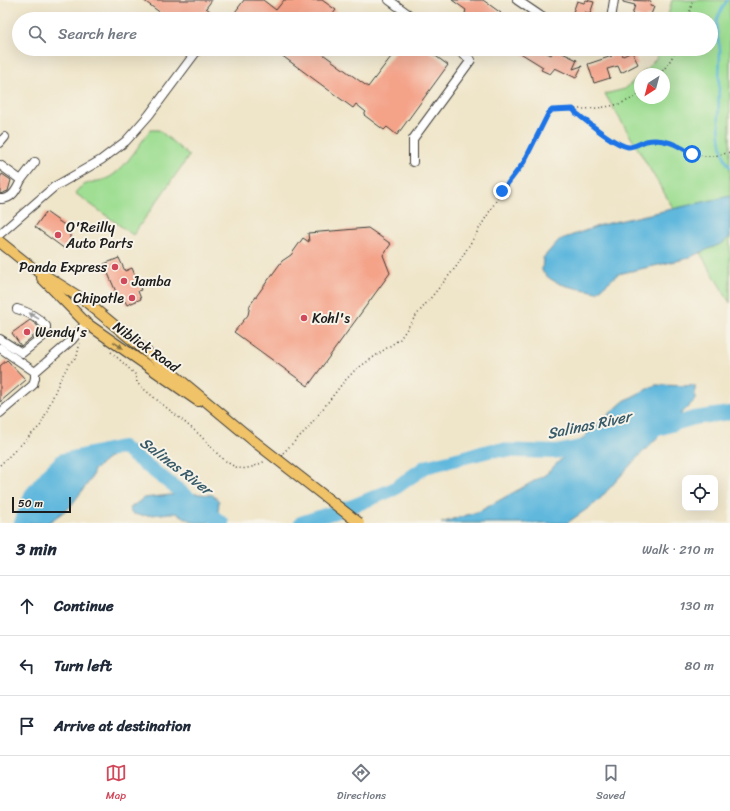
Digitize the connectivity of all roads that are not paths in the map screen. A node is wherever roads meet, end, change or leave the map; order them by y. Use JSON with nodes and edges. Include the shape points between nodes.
{"nodes":[{"id":1,"x":389,"y":0,"type":"edge"},
{"id":2,"x":517,"y":0,"type":"edge"},
{"id":3,"x":614,"y":0,"type":"edge"},
{"id":4,"x":405,"y":12,"type":"edge"},
{"id":5,"x":535,"y":12,"type":"edge"},
{"id":6,"x":612,"y":12,"type":"edge"},
{"id":7,"x":193,"y":56,"type":"edge"},
{"id":8,"x":466,"y":56,"type":"edge"},
{"id":9,"x":35,"y":162,"type":"dead end"},
{"id":10,"x":413,"y":162,"type":"dead end"},
{"id":11,"x":0,"y":165,"type":"edge"},
{"id":12,"x":21,"y":180,"type":"junction"},
{"id":13,"x":0,"y":199,"type":"edge"},
{"id":14,"x":0,"y":234,"type":"edge"},
{"id":15,"x":0,"y":242,"type":"edge"},
{"id":16,"x":30,"y":266,"type":"junction"},
{"id":17,"x":17,"y":309,"type":"dead end"},
{"id":18,"x":86,"y":323,"type":"junction"},
{"id":19,"x":0,"y":339,"type":"edge"},
{"id":20,"x":2,"y":353,"type":"edge"},
{"id":21,"x":35,"y":372,"type":"junction"},
{"id":22,"x":0,"y":413,"type":"edge"},
{"id":23,"x":255,"y":442,"type":"junction"},
{"id":24,"x":359,"y":523,"type":"edge"}],
"edges":[{"from":1,"to":4,"type":"street"},
{"from":2,"to":5,"type":"street"},
{"from":3,"to":6,"type":"street"},
{"from":7,"to":14,"type":"street","via":[[126,141],[101,160],[54,187]]},
{"from":8,"to":10,"type":"street","via":[[471,60],[413,139]]},
{"from":9,"to":12,"type":"street"},
{"from":11,"to":12,"type":"street"},
{"from":12,"to":13,"type":"street","via":[[16,191],[9,197]]},
{"from":15,"to":16,"type":"main road","name":"Niblick Road"},
{"from":16,"to":18,"type":"main road","name":"Niblick Road"},
{"from":16,"to":23,"type":"main road","name":"Niblick Road","via":[[84,300]]},
{"from":19,"to":17,"type":"street","one_way":true,"via":[[22,353],[46,334],[46,326],[42,321]]},
{"from":18,"to":21,"type":"street","via":[[72,340]]},
{"from":18,"to":23,"type":"main road","name":"Niblick Road","one_way":true},
{"from":20,"to":21,"type":"street"},
{"from":21,"to":22,"type":"street","via":[[33,385]]},
{"from":23,"to":24,"type":"main road","name":"Niblick Road","bridge":true}]}
